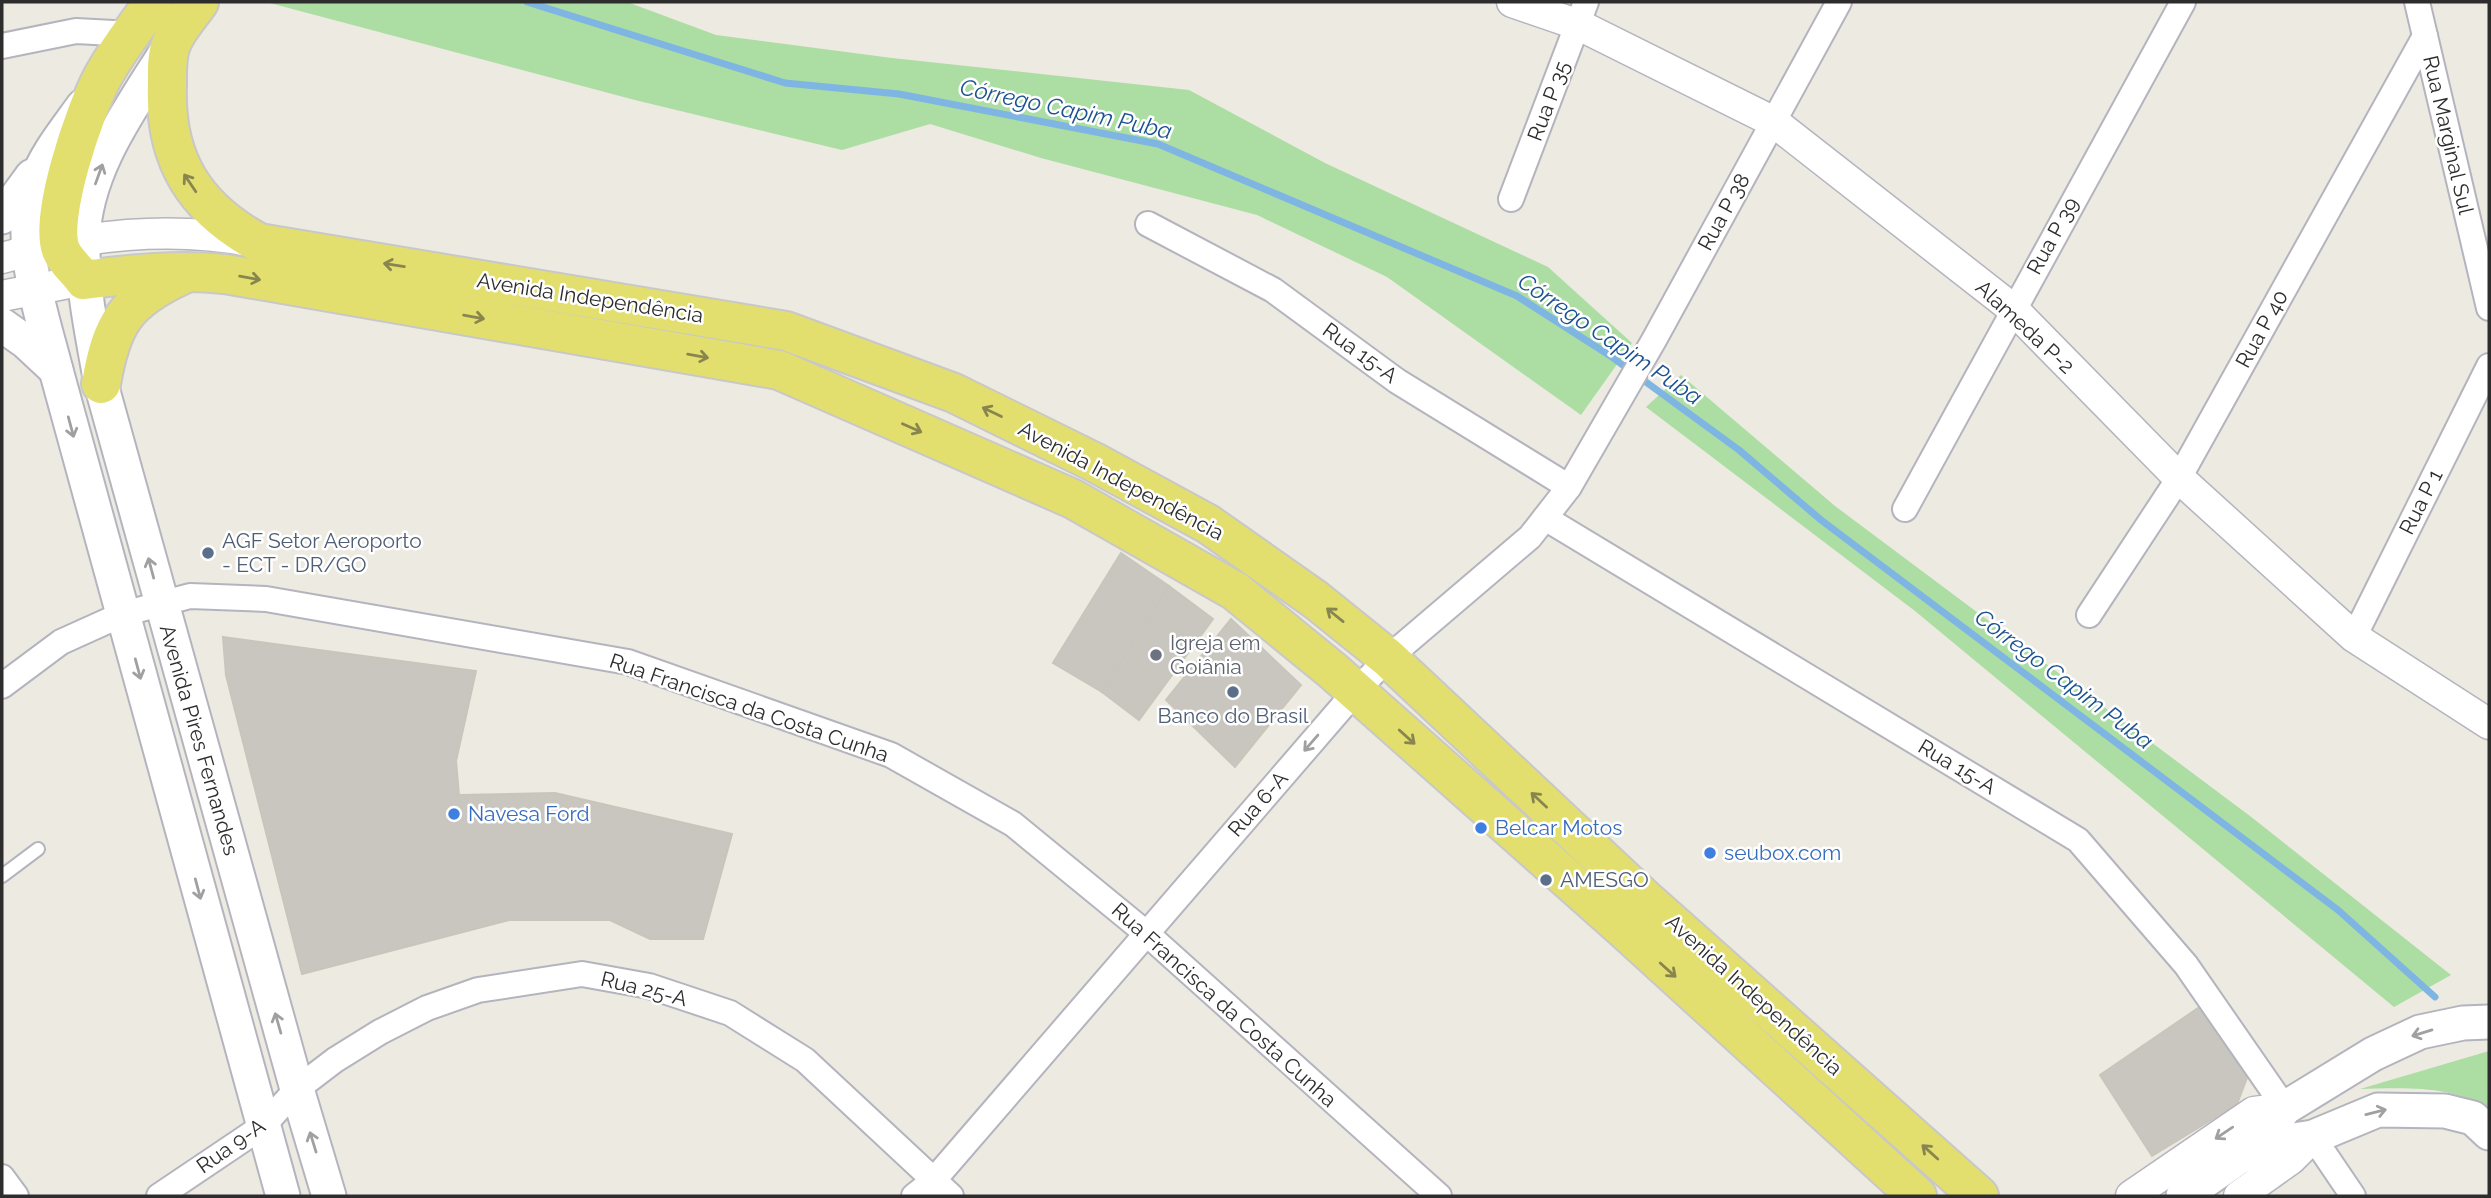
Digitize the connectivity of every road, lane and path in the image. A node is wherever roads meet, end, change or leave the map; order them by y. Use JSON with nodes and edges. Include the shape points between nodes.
{"nodes":[{"id":1,"x":1512,"y":2,"type":"edge"},
{"id":2,"x":1839,"y":2,"type":"edge"},
{"id":3,"x":2183,"y":2,"type":"edge"},
{"id":4,"x":2417,"y":2,"type":"edge"},
{"id":5,"x":1582,"y":13,"type":"edge"},
{"id":6,"x":145,"y":15,"type":"edge"},
{"id":7,"x":185,"y":23,"type":"edge"},
{"id":8,"x":2425,"y":36,"type":"junction"},
{"id":9,"x":2,"y":46,"type":"edge"},
{"id":10,"x":102,"y":79,"type":"junction"},
{"id":11,"x":1774,"y":122,"type":"junction"},
{"id":12,"x":50,"y":152,"type":"junction"},
{"id":13,"x":1511,"y":199,"type":"dead end"},
{"id":14,"x":2,"y":217,"type":"edge"},
{"id":15,"x":1148,"y":224,"type":"dead end"},
{"id":16,"x":259,"y":243,"type":"junction"},
{"id":17,"x":43,"y":248,"type":"edge"},
{"id":18,"x":190,"y":271,"type":"junction"},
{"id":19,"x":84,"y":280,"type":"junction"},
{"id":20,"x":36,"y":289,"type":"junction"},
{"id":21,"x":2,"y":296,"type":"edge"},
{"id":22,"x":2488,"y":296,"type":"edge"},
{"id":23,"x":2013,"y":309,"type":"junction"},
{"id":24,"x":2,"y":325,"type":"edge"},
{"id":25,"x":786,"y":331,"type":"junction"},
{"id":26,"x":2489,"y":366,"type":"edge"},
{"id":27,"x":55,"y":370,"type":"junction"},
{"id":28,"x":779,"y":370,"type":"junction"},
{"id":29,"x":101,"y":384,"type":"junction"},
{"id":30,"x":1605,"y":420,"type":"joint"},
{"id":31,"x":2179,"y":478,"type":"junction"},
{"id":32,"x":1569,"y":487,"type":"junction"},
{"id":33,"x":1905,"y":509,"type":"dead end"},
{"id":34,"x":1545,"y":518,"type":"junction"},
{"id":35,"x":161,"y":603,"type":"junction"},
{"id":36,"x":123,"y":614,"type":"junction"},
{"id":37,"x":2089,"y":615,"type":"dead end"},
{"id":38,"x":2354,"y":637,"type":"junction"},
{"id":39,"x":1388,"y":657,"type":"junction"},
{"id":40,"x":2,"y":685,"type":"edge"},
{"id":41,"x":1356,"y":691,"type":"junction"},
{"id":42,"x":2487,"y":722,"type":"edge"},
{"id":43,"x":38,"y":849,"type":"dead end"},
{"id":44,"x":2,"y":876,"type":"edge"},
{"id":45,"x":1636,"y":916,"type":"junction"},
{"id":46,"x":1146,"y":933,"type":"junction"},
{"id":47,"x":2489,"y":1022,"type":"edge"},
{"id":48,"x":297,"y":1089,"type":"junction"},
{"id":49,"x":2285,"y":1108,"type":"junction"},
{"id":50,"x":263,"y":1126,"type":"junction"},
{"id":51,"x":2489,"y":1133,"type":"edge"},
{"id":52,"x":2313,"y":1137,"type":"junction"},
{"id":53,"x":2238,"y":1158,"type":"junction"},
{"id":54,"x":2,"y":1177,"type":"edge"},
{"id":55,"x":933,"y":1191,"type":"edge"},
{"id":56,"x":16,"y":1196,"type":"edge"},
{"id":57,"x":159,"y":1196,"type":"edge"},
{"id":58,"x":283,"y":1196,"type":"edge"},
{"id":59,"x":330,"y":1196,"type":"edge"},
{"id":60,"x":1439,"y":1196,"type":"edge"},
{"id":61,"x":1917,"y":1196,"type":"edge"},
{"id":62,"x":1979,"y":1196,"type":"edge"},
{"id":63,"x":2131,"y":1196,"type":"edge"},
{"id":64,"x":2183,"y":1196,"type":"edge"},
{"id":65,"x":2239,"y":1196,"type":"edge"},
{"id":66,"x":2353,"y":1196,"type":"edge"}],
"edges":[{"from":1,"to":5,"type":"street","name":"Alameda P-2"},
{"from":2,"to":11,"type":"street","name":"Rua P 38"},
{"from":3,"to":23,"type":"street","name":"Rua P 39"},
{"from":4,"to":8,"type":"street","name":"Rua Marginal Sul"},
{"from":5,"to":11,"type":"street","name":"Alameda P-2"},
{"from":5,"to":13,"type":"street","name":"Rua P 35"},
{"from":6,"to":9,"type":"street"},
{"from":6,"to":10,"type":"main road"},
{"from":16,"to":7,"type":"main road","one_way":true,"via":[[209,208],[183,173],[174,150],[167,81]]},
{"from":17,"to":7,"type":"main road","one_way":true,"via":[[92,195],[119,129]]},
{"from":8,"to":22,"type":"street","name":"Rua Marginal Sul"},
{"from":8,"to":31,"type":"street","name":"Rua P 40"},
{"from":10,"to":12,"type":"main road"},
{"from":10,"to":17,"type":"main road","via":[[64,182],[59,215]]},
{"from":11,"to":23,"type":"street","name":"Alameda P-2"},
{"from":11,"to":30,"type":"street","name":"Rua P 38"},
{"from":12,"to":14,"type":"main road"},
{"from":12,"to":17,"type":"main road","via":[[31,195],[28,226]]},
{"from":15,"to":32,"type":"street","name":"Rua 15-A","via":[[1273,290],[1398,381]]},
{"from":16,"to":17,"type":"street","name":"Avenida Independência","via":[[210,235],[135,235]]},
{"from":25,"to":16,"type":"main road","name":"Avenida Independência","one_way":true},
{"from":17,"to":19,"type":"main road","via":[[63,253]]},
{"from":17,"to":20,"type":"main road"},
{"from":18,"to":19,"type":"main road","name":"Avenida Independência"},
{"from":18,"to":28,"type":"main road","name":"Avenida Independência","one_way":true},
{"from":18,"to":29,"type":"main road","via":[[154,289],[126,313],[110,341]]},
{"from":19,"to":20,"type":"street","name":"Avenida Independência"},
{"from":19,"to":29,"type":"main road","name":"Avenida Pires Fernandes"},
{"from":20,"to":21,"type":"street","name":"Avenida Independência"},
{"from":20,"to":27,"type":"main road","name":"Avenida Pires Fernandes"},
{"from":23,"to":31,"type":"street","name":"Alameda P-2"},
{"from":23,"to":33,"type":"street","name":"Rua P 39"},
{"from":24,"to":27,"type":"main road"},
{"from":25,"to":28,"type":"main road"},
{"from":39,"to":25,"type":"main road","name":"Avenida Independência","one_way":true,"via":[[1208,524],[1105,468],[954,393]]},
{"from":26,"to":38,"type":"street","name":"Rua P 1"},
{"from":27,"to":36,"type":"main road","name":"Avenida Pires Fernandes","one_way":true},
{"from":28,"to":41,"type":"main road","name":"Avenida Independência","one_way":true,"via":[[1073,499],[1235,591]]},
{"from":35,"to":29,"type":"main road","name":"Avenida Pires Fernandes","one_way":true},
{"from":30,"to":32,"type":"street","name":"Rua 6-A"},
{"from":31,"to":37,"type":"street","name":"Rua P 40"},
{"from":31,"to":38,"type":"street","name":"Alameda P-2"},
{"from":32,"to":34,"type":"street","name":"Rua 6-A"},
{"from":34,"to":39,"type":"street","name":"Rua 6-A","via":[[1530,537]]},
{"from":34,"to":49,"type":"street","name":"Rua 15-A","via":[[2078,840],[2186,965]]},
{"from":35,"to":36,"type":"street","name":"Rua Francisca da Costa Cunha"},
{"from":35,"to":46,"type":"street","name":"Rua Francisca da Costa Cunha","via":[[190,596],[266,599],[628,662],[891,755],[1013,824]]},
{"from":48,"to":35,"type":"main road","name":"Avenida Pires Fernandes","one_way":true},
{"from":36,"to":40,"type":"street","name":"Rua Francisca da Costa Cunha","via":[[61,642]]},
{"from":36,"to":50,"type":"main road","name":"Avenida Pires Fernandes","one_way":true},
{"from":38,"to":42,"type":"street","name":"Alameda P-2"},
{"from":39,"to":41,"type":"street","name":"Rua 6-A"},
{"from":45,"to":39,"type":"main road","name":"Avenida Independência","one_way":true},
{"from":41,"to":45,"type":"main road","name":"Avenida Independência","one_way":true,"via":[[1462,789]]},
{"from":41,"to":46,"type":"street","name":"Rua 6-A","one_way":true},
{"from":43,"to":44,"type":"lane"},
{"from":45,"to":61,"type":"main road","name":"Avenida Independência","one_way":true},
{"from":62,"to":45,"type":"main road","name":"Avenida Independência","one_way":true},
{"from":46,"to":55,"type":"street","name":"Rua 6-A"},
{"from":46,"to":60,"type":"street","name":"Rua Francisca da Costa Cunha"},
{"from":47,"to":49,"type":"main road","one_way":true,"via":[[2420,1032],[2373,1054]]},
{"from":48,"to":50,"type":"street","name":"Rua 9-A"},
{"from":48,"to":55,"type":"street","name":"Rua 25-A","via":[[380,1032],[427,1009],[478,990],[582,974],[649,986],[730,1013],[804,1060]]},
{"from":59,"to":48,"type":"main road","name":"Avenida Pires Fernandes","one_way":true},
{"from":49,"to":53,"type":"main road"},
{"from":49,"to":63,"type":"street","one_way":true,"via":[[2254,1112]]},
{"from":50,"to":57,"type":"street","name":"Rua 9-A"},
{"from":50,"to":58,"type":"main road","name":"Avenida Pires Fernandes"},
{"from":52,"to":51,"type":"main road","one_way":true,"via":[[2378,1110],[2445,1111],[2473,1118]]},
{"from":52,"to":53,"type":"main road"},
{"from":52,"to":65,"type":"street"},
{"from":52,"to":66,"type":"street"},
{"from":53,"to":64,"type":"main road"},
{"from":54,"to":56,"type":"street"}]}
